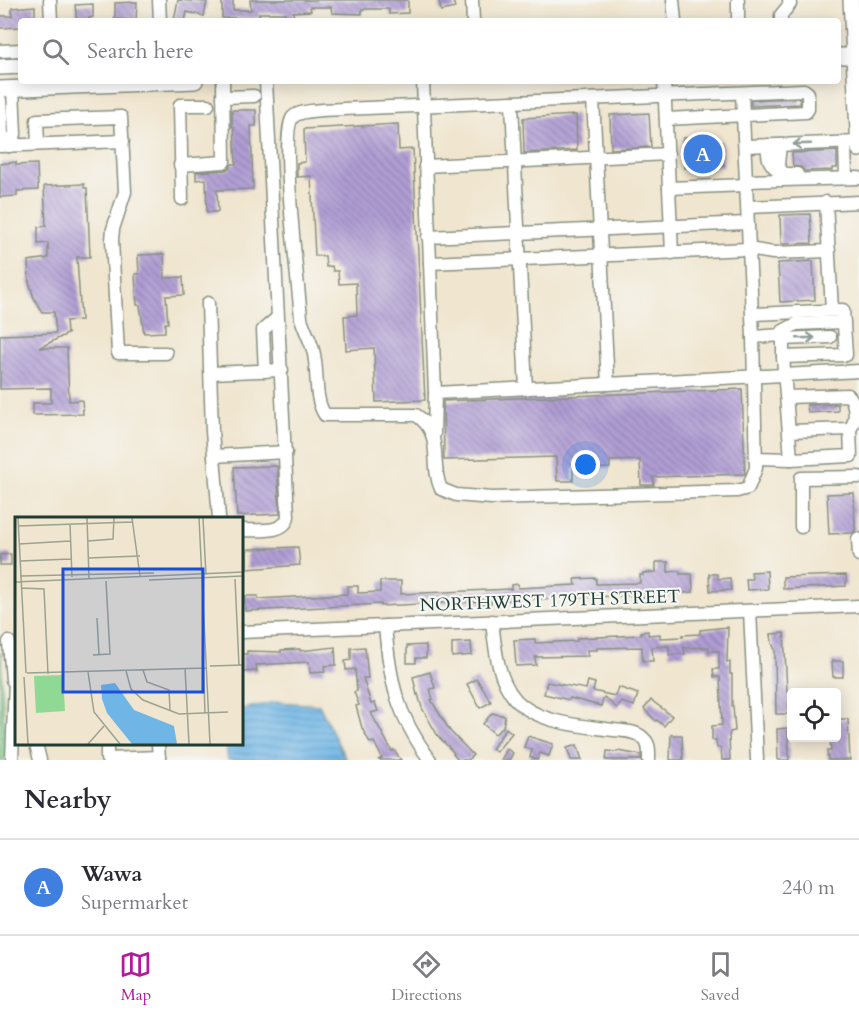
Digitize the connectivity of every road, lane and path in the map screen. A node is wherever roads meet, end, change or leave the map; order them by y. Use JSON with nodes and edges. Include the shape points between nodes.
{"nodes":[{"id":1,"x":50,"y":0,"type":"edge"},
{"id":2,"x":159,"y":0,"type":"edge"},
{"id":3,"x":472,"y":0,"type":"edge"},
{"id":4,"x":673,"y":0,"type":"edge"},
{"id":5,"x":738,"y":0,"type":"edge"},
{"id":6,"x":789,"y":0,"type":"edge"},
{"id":7,"x":851,"y":0,"type":"edge"},
{"id":8,"x":51,"y":18,"type":"edge"},
{"id":9,"x":160,"y":18,"type":"edge"},
{"id":10,"x":473,"y":18,"type":"edge"},
{"id":11,"x":675,"y":18,"type":"edge"},
{"id":12,"x":738,"y":18,"type":"edge"},
{"id":13,"x":781,"y":18,"type":"edge"},
{"id":14,"x":850,"y":31,"type":"edge"},
{"id":15,"x":18,"y":50,"type":"edge"},
{"id":16,"x":0,"y":51,"type":"edge"},
{"id":17,"x":850,"y":56,"type":"edge"},
{"id":18,"x":18,"y":66,"type":"edge"},
{"id":19,"x":0,"y":67,"type":"edge"},
{"id":20,"x":96,"y":84,"type":"edge"},
{"id":21,"x":223,"y":84,"type":"edge"},
{"id":22,"x":266,"y":84,"type":"edge"},
{"id":23,"x":423,"y":84,"type":"edge"},
{"id":24,"x":664,"y":84,"type":"edge"},
{"id":25,"x":7,"y":89,"type":"edge"},
{"id":26,"x":742,"y":93,"type":"junction"},
{"id":27,"x":223,"y":96,"type":"junction"},
{"id":28,"x":254,"y":96,"type":"dead end"},
{"id":29,"x":664,"y":96,"type":"junction"},
{"id":30,"x":594,"y":99,"type":"junction"},
{"id":31,"x":0,"y":100,"type":"edge"},
{"id":32,"x":512,"y":104,"type":"junction"},
{"id":33,"x":208,"y":105,"type":"dead end"},
{"id":34,"x":423,"y":108,"type":"junction"},
{"id":35,"x":744,"y":115,"type":"junction"},
{"id":36,"x":666,"y":120,"type":"junction"},
{"id":37,"x":123,"y":141,"type":"junction"},
{"id":38,"x":38,"y":144,"type":"junction"},
{"id":39,"x":774,"y":145,"type":"junction"},
{"id":40,"x":854,"y":145,"type":"edge"},
{"id":41,"x":4,"y":146,"type":"edge"},
{"id":42,"x":746,"y":146,"type":"junction"},
{"id":43,"x":668,"y":154,"type":"junction"},
{"id":44,"x":597,"y":158,"type":"junction"},
{"id":45,"x":514,"y":162,"type":"junction"},
{"id":46,"x":180,"y":165,"type":"junction"},
{"id":47,"x":425,"y":166,"type":"junction"},
{"id":48,"x":843,"y":178,"type":"junction"},
{"id":49,"x":859,"y":178,"type":"edge"},
{"id":50,"x":747,"y":183,"type":"junction"},
{"id":51,"x":669,"y":188,"type":"junction"},
{"id":52,"x":182,"y":199,"type":"dead end"},
{"id":53,"x":859,"y":201,"type":"edge"},
{"id":54,"x":826,"y":202,"type":"junction"},
{"id":55,"x":748,"y":207,"type":"junction"},
{"id":56,"x":747,"y":223,"type":"junction"},
{"id":57,"x":670,"y":227,"type":"junction"},
{"id":58,"x":601,"y":229,"type":"junction"},
{"id":59,"x":518,"y":234,"type":"junction"},
{"id":60,"x":428,"y":237,"type":"junction"},
{"id":61,"x":748,"y":249,"type":"junction"},
{"id":62,"x":830,"y":251,"type":"junction"},
{"id":63,"x":672,"y":253,"type":"junction"},
{"id":64,"x":603,"y":255,"type":"junction"},
{"id":65,"x":519,"y":259,"type":"junction"},
{"id":66,"x":430,"y":263,"type":"junction"},
{"id":67,"x":208,"y":303,"type":"dead end"},
{"id":68,"x":832,"y":310,"type":"junction"},
{"id":69,"x":753,"y":314,"type":"junction"},
{"id":70,"x":277,"y":318,"type":"junction"},
{"id":71,"x":804,"y":318,"type":"junction"},
{"id":72,"x":844,"y":322,"type":"junction"},
{"id":73,"x":753,"y":337,"type":"junction"},
{"id":74,"x":838,"y":344,"type":"junction"},
{"id":75,"x":783,"y":346,"type":"junction"},
{"id":76,"x":166,"y":352,"type":"dead end"},
{"id":77,"x":274,"y":370,"type":"junction"},
{"id":78,"x":859,"y":371,"type":"edge"},
{"id":79,"x":211,"y":373,"type":"junction"},
{"id":80,"x":785,"y":376,"type":"junction"},
{"id":81,"x":754,"y":378,"type":"junction"},
{"id":82,"x":608,"y":384,"type":"junction"},
{"id":83,"x":526,"y":388,"type":"junction"},
{"id":84,"x":435,"y":393,"type":"junction"},
{"id":85,"x":787,"y":397,"type":"junction"},
{"id":86,"x":850,"y":429,"type":"junction"},
{"id":87,"x":790,"y":431,"type":"junction"},
{"id":88,"x":434,"y":434,"type":"junction"},
{"id":89,"x":286,"y":452,"type":"junction"},
{"id":90,"x":214,"y":456,"type":"junction"},
{"id":91,"x":755,"y":458,"type":"junction"},
{"id":92,"x":791,"y":459,"type":"junction"},
{"id":93,"x":859,"y":477,"type":"edge"},
{"id":94,"x":219,"y":517,"type":"edge"},
{"id":95,"x":801,"y":527,"type":"dead end"},
{"id":96,"x":243,"y":530,"type":"edge"},
{"id":97,"x":858,"y":539,"type":"edge"},
{"id":98,"x":859,"y":555,"type":"edge"},
{"id":99,"x":859,"y":606,"type":"edge"},
{"id":100,"x":750,"y":611,"type":"junction"},
{"id":101,"x":492,"y":621,"type":"junction"},
{"id":102,"x":385,"y":626,"type":"junction"},
{"id":103,"x":243,"y":632,"type":"edge"},
{"id":104,"x":8,"y":642,"type":"edge"},
{"id":105,"x":15,"y":680,"type":"edge"},
{"id":106,"x":15,"y":700,"type":"edge"},
{"id":107,"x":36,"y":745,"type":"edge"},
{"id":108,"x":107,"y":745,"type":"edge"},
{"id":109,"x":159,"y":758,"type":"edge"},
{"id":110,"x":12,"y":760,"type":"edge"},
{"id":111,"x":40,"y":760,"type":"edge"},
{"id":112,"x":430,"y":760,"type":"edge"},
{"id":113,"x":649,"y":760,"type":"edge"},
{"id":114,"x":757,"y":760,"type":"edge"}],
"edges":[{"from":1,"to":8,"type":"street"},
{"from":2,"to":9,"type":"street"},
{"from":3,"to":10,"type":"street"},
{"from":4,"to":11,"type":"street"},
{"from":5,"to":12,"type":"street"},
{"from":6,"to":13,"type":"street"},
{"from":7,"to":14,"type":"main road"},
{"from":14,"to":17,"type":"main road"},
{"from":15,"to":16,"type":"street"},
{"from":17,"to":40,"type":"main road"},
{"from":18,"to":19,"type":"main road"},
{"from":20,"to":25,"type":"main road"},
{"from":21,"to":27,"type":"street"},
{"from":22,"to":70,"type":"street"},
{"from":23,"to":34,"type":"street"},
{"from":24,"to":29,"type":"street"},
{"from":25,"to":41,"type":"street","via":[[15,134]]},
{"from":26,"to":29,"type":"street"},
{"from":26,"to":35,"type":"street"},
{"from":26,"to":35,"type":"street","via":[[808,93],[806,112]]},
{"from":27,"to":28,"type":"street"},
{"from":27,"to":46,"type":"street","via":[[224,162]]},
{"from":29,"to":30,"type":"street"},
{"from":29,"to":36,"type":"street"},
{"from":30,"to":32,"type":"street"},
{"from":30,"to":44,"type":"street"},
{"from":31,"to":41,"type":"street"},
{"from":32,"to":34,"type":"street"},
{"from":32,"to":45,"type":"street"},
{"from":33,"to":46,"type":"street","via":[[180,105]]},
{"from":34,"to":47,"type":"street"},
{"from":34,"to":88,"type":"street","via":[[343,109],[294,116],[289,133],[290,190],[301,318],[313,349],[319,406],[325,415],[416,415]]},
{"from":35,"to":36,"type":"street"},
{"from":35,"to":42,"type":"street"},
{"from":36,"to":43,"type":"street"},
{"from":37,"to":38,"type":"street"},
{"from":37,"to":38,"type":"street","via":[[121,117],[37,120]]},
{"from":37,"to":76,"type":"street","via":[[125,192],[112,240],[118,353]]},
{"from":38,"to":41,"type":"street"},
{"from":40,"to":39,"type":"street","one_way":true},
{"from":39,"to":42,"type":"street"},
{"from":39,"to":48,"type":"street","via":[[783,174],[830,173]]},
{"from":40,"to":48,"type":"street"},
{"from":42,"to":50,"type":"street"},
{"from":43,"to":44,"type":"street"},
{"from":43,"to":51,"type":"street"},
{"from":44,"to":45,"type":"street"},
{"from":44,"to":58,"type":"street"},
{"from":45,"to":47,"type":"street"},
{"from":45,"to":59,"type":"street"},
{"from":46,"to":52,"type":"street"},
{"from":47,"to":60,"type":"street"},
{"from":48,"to":49,"type":"street"},
{"from":48,"to":50,"type":"street"},
{"from":50,"to":51,"type":"street"},
{"from":50,"to":55,"type":"street"},
{"from":51,"to":57,"type":"street"},
{"from":53,"to":54,"type":"street"},
{"from":54,"to":55,"type":"street"},
{"from":54,"to":62,"type":"street"},
{"from":55,"to":56,"type":"street"},
{"from":56,"to":57,"type":"street"},
{"from":56,"to":61,"type":"street"},
{"from":57,"to":58,"type":"street"},
{"from":57,"to":63,"type":"street"},
{"from":58,"to":59,"type":"street"},
{"from":58,"to":64,"type":"street"},
{"from":59,"to":60,"type":"street"},
{"from":59,"to":65,"type":"street"},
{"from":60,"to":66,"type":"street"},
{"from":61,"to":62,"type":"street","via":[[773,253]]},
{"from":61,"to":63,"type":"street"},
{"from":61,"to":69,"type":"street"},
{"from":62,"to":68,"type":"street"},
{"from":63,"to":64,"type":"street"},
{"from":64,"to":65,"type":"street"},
{"from":64,"to":82,"type":"street"},
{"from":65,"to":66,"type":"street"},
{"from":65,"to":83,"type":"street"},
{"from":66,"to":84,"type":"street"},
{"from":67,"to":79,"type":"street"},
{"from":68,"to":71,"type":"street"},
{"from":68,"to":72,"type":"street","via":[[843,310]]},
{"from":69,"to":71,"type":"street"},
{"from":69,"to":73,"type":"street"},
{"from":70,"to":77,"type":"street","via":[[280,332]]},
{"from":70,"to":77,"type":"street","via":[[263,330]]},
{"from":71,"to":72,"type":"street"},
{"from":71,"to":75,"type":"street","via":[[783,331]]},
{"from":72,"to":74,"type":"street"},
{"from":73,"to":75,"type":"street"},
{"from":73,"to":81,"type":"street"},
{"from":75,"to":74,"type":"street","one_way":true},
{"from":74,"to":75,"type":"street","via":[[846,355]]},
{"from":75,"to":80,"type":"street"},
{"from":77,"to":79,"type":"street"},
{"from":77,"to":89,"type":"street"},
{"from":78,"to":80,"type":"street"},
{"from":79,"to":90,"type":"street"},
{"from":80,"to":81,"type":"street"},
{"from":80,"to":85,"type":"street"},
{"from":81,"to":82,"type":"street"},
{"from":81,"to":91,"type":"street"},
{"from":82,"to":83,"type":"street"},
{"from":83,"to":84,"type":"street"},
{"from":84,"to":88,"type":"street"},
{"from":85,"to":86,"type":"street","via":[[848,395],[854,402],[854,425]]},
{"from":85,"to":87,"type":"street"},
{"from":86,"to":87,"type":"street"},
{"from":86,"to":92,"type":"street","via":[[851,456]]},
{"from":87,"to":92,"type":"street"},
{"from":88,"to":91,"type":"street","via":[[436,478],[441,489],[456,495],[492,498],[737,491],[748,488],[756,468]]},
{"from":89,"to":90,"type":"street"},
{"from":89,"to":96,"type":"street","via":[[288,521],[269,529]]},
{"from":90,"to":94,"type":"street"},
{"from":91,"to":92,"type":"street"},
{"from":93,"to":95,"type":"street","via":[[801,478]]},
{"from":97,"to":98,"type":"street"},
{"from":99,"to":100,"type":"street","name":"NORTHWEST 179TH STREET"},
{"from":100,"to":101,"type":"street","name":"NORTHWEST 179TH STREET"},
{"from":100,"to":114,"type":"street"},
{"from":101,"to":102,"type":"street","name":"NORTHWEST 179TH STREET"},
{"from":101,"to":113,"type":"street","via":[[496,658],[515,699],[550,719],[633,732],[649,744]]},
{"from":102,"to":103,"type":"street","name":"NORTHWEST 179TH STREET"},
{"from":102,"to":112,"type":"street","via":[[389,670],[399,705]]},
{"from":104,"to":105,"type":"street"},
{"from":106,"to":110,"type":"street"},
{"from":107,"to":111,"type":"street"},
{"from":108,"to":109,"type":"street","via":[[107,759]]}]}
